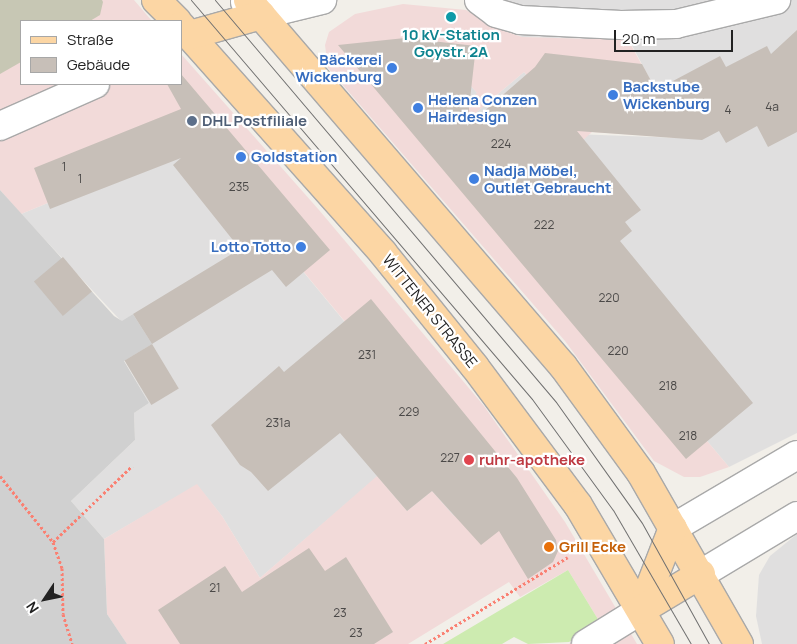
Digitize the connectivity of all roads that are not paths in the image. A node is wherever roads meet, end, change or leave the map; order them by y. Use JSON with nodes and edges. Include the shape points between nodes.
{"nodes":[{"id":1,"x":156,"y":0,"type":"edge"},
{"id":2,"x":170,"y":0,"type":"edge"},
{"id":3,"x":322,"y":0,"type":"edge"},
{"id":4,"x":479,"y":0,"type":"edge"},
{"id":5,"x":776,"y":0,"type":"edge"},
{"id":6,"x":251,"y":5,"type":"edge"},
{"id":7,"x":173,"y":20,"type":"edge"},
{"id":8,"x":178,"y":20,"type":"edge"},
{"id":9,"x":182,"y":30,"type":"edge"},
{"id":10,"x":93,"y":85,"type":"edge"},
{"id":11,"x":0,"y":126,"type":"edge"},
{"id":12,"x":797,"y":455,"type":"edge"},
{"id":13,"x":797,"y":516,"type":"edge"},
{"id":14,"x":674,"y":528,"type":"junction"},
{"id":15,"x":701,"y":574,"type":"junction"},
{"id":16,"x":641,"y":610,"type":"junction"},
{"id":17,"x":586,"y":644,"type":"edge"},
{"id":18,"x":660,"y":644,"type":"edge"},
{"id":19,"x":739,"y":644,"type":"edge"}],
"edges":[{"from":1,"to":7,"type":"main road","name":"WITTENER STRASSE"},
{"from":2,"to":8,"type":"street"},
{"from":3,"to":6,"type":"street"},
{"from":4,"to":5,"type":"street","via":[[496,13],[520,20],[621,25],[676,24]]},
{"from":6,"to":9,"type":"main road"},
{"from":6,"to":14,"type":"main road","via":[[540,338],[641,473]]},
{"from":9,"to":16,"type":"main road","name":"WITTENER STRASSE","via":[[272,125],[446,330],[527,434],[599,538]]},
{"from":10,"to":11,"type":"street"},
{"from":12,"to":14,"type":"street"},
{"from":13,"to":15,"type":"street"},
{"from":14,"to":15,"type":"main road"},
{"from":14,"to":16,"type":"main road"},
{"from":15,"to":16,"type":"main road"},
{"from":15,"to":19,"type":"main road"},
{"from":16,"to":17,"type":"street"},
{"from":16,"to":18,"type":"main road","name":"WITTENER STRASSE"}]}
